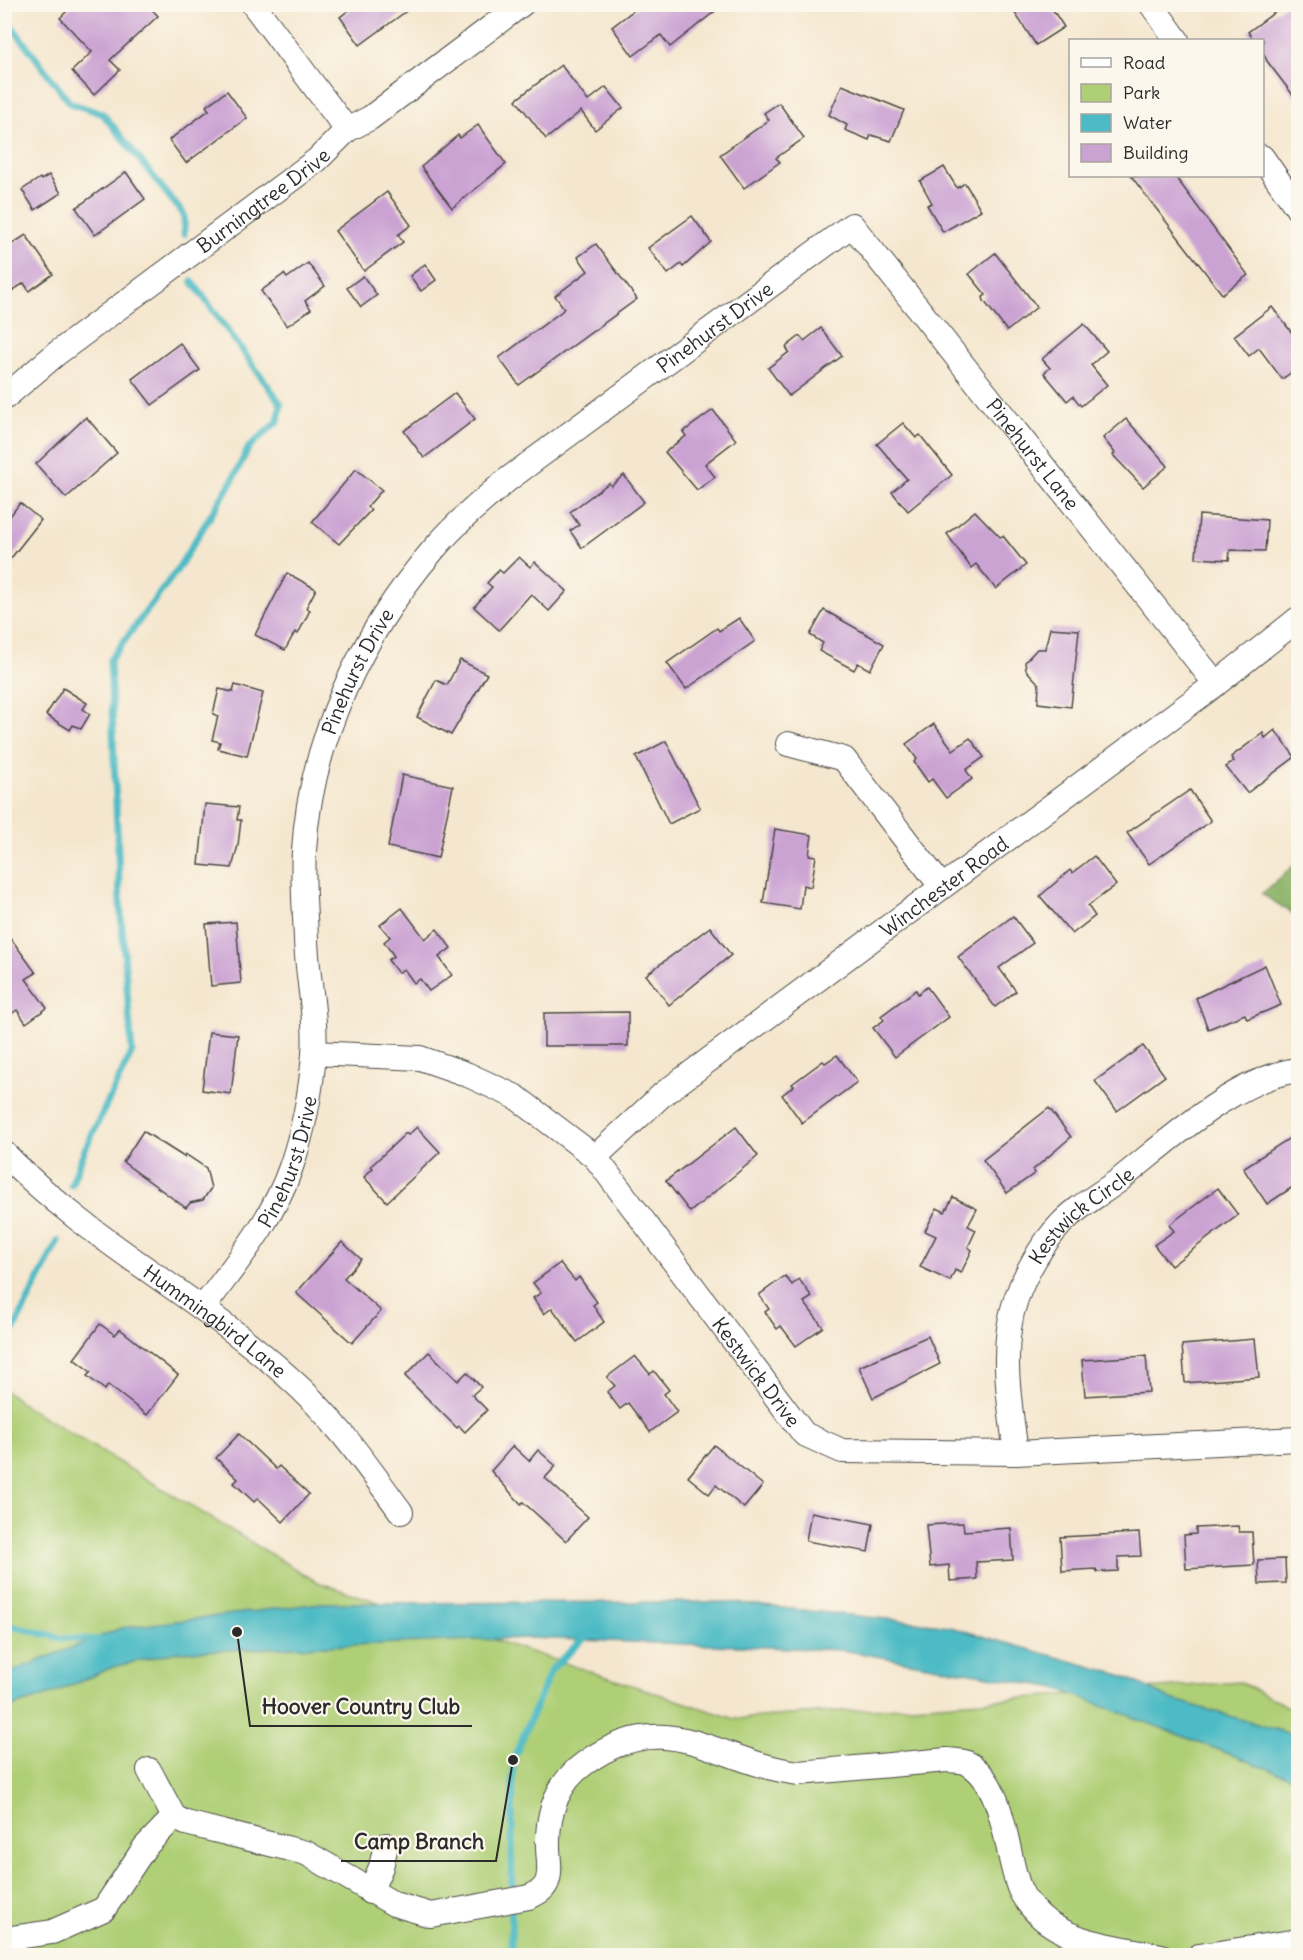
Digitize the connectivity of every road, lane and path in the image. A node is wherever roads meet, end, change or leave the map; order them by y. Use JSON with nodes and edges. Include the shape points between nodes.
{"nodes":[{"id":1,"x":253,"y":4,"type":"edge"},
{"id":2,"x":522,"y":4,"type":"edge"},
{"id":3,"x":1150,"y":4,"type":"edge"},
{"id":4,"x":1176,"y":39,"type":"edge"},
{"id":5,"x":347,"y":130,"type":"junction"},
{"id":6,"x":1264,"y":158,"type":"edge"},
{"id":7,"x":1295,"y":194,"type":"edge"},
{"id":8,"x":852,"y":225,"type":"joint"},
{"id":9,"x":4,"y":398,"type":"edge"},
{"id":10,"x":1299,"y":619,"type":"edge"},
{"id":11,"x":1216,"y":684,"type":"junction"},
{"id":12,"x":788,"y":744,"type":"dead end"},
{"id":13,"x":941,"y":886,"type":"junction"},
{"id":14,"x":314,"y":1053,"type":"junction"},
{"id":15,"x":1299,"y":1070,"type":"edge"},
{"id":16,"x":4,"y":1153,"type":"edge"},
{"id":17,"x":595,"y":1157,"type":"junction"},
{"id":18,"x":203,"y":1308,"type":"junction"},
{"id":19,"x":1299,"y":1439,"type":"edge"},
{"id":20,"x":1016,"y":1453,"type":"junction"},
{"id":21,"x":401,"y":1512,"type":"dead end"},
{"id":22,"x":150,"y":1770,"type":"dead end"},
{"id":23,"x":174,"y":1817,"type":"junction"},
{"id":24,"x":386,"y":1845,"type":"dead end"},
{"id":25,"x":370,"y":1892,"type":"junction"},
{"id":26,"x":4,"y":1940,"type":"edge"},
{"id":27,"x":1299,"y":1941,"type":"edge"},
{"id":28,"x":1161,"y":1956,"type":"edge"},
{"id":29,"x":1199,"y":1956,"type":"edge"}],
"edges":[{"from":1,"to":5,"type":"street"},
{"from":2,"to":5,"type":"street","name":"Burningtree Drive","via":[[370,118]]},
{"from":3,"to":4,"type":"street"},
{"from":5,"to":9,"type":"street","name":"Burningtree Drive","via":[[317,160],[56,354]]},
{"from":6,"to":7,"type":"street"},
{"from":8,"to":11,"type":"street","name":"Pinehurst Lane"},
{"from":8,"to":14,"type":"street","name":"Pinehurst Drive","via":[[507,480],[433,549],[397,596],[340,698],[319,760],[308,811],[304,852],[306,942]]},
{"from":10,"to":11,"type":"street","name":"Winchester Road"},
{"from":11,"to":13,"type":"street","name":"Winchester Road"},
{"from":12,"to":13,"type":"street","via":[[844,759]]},
{"from":13,"to":17,"type":"street","name":"Winchester Road","via":[[663,1094]]},
{"from":14,"to":17,"type":"street","name":"Kestwick Drive","via":[[420,1058],[466,1074],[516,1096]]},
{"from":14,"to":18,"type":"street","name":"Pinehurst Drive","via":[[305,1114],[291,1167],[260,1231]]},
{"from":15,"to":20,"type":"street","name":"Kestwick Circle","via":[[1275,1075],[1205,1113],[1060,1224],[1029,1271],[1015,1302],[1007,1342]]},
{"from":16,"to":18,"type":"street","name":"Hummingbird Lane","via":[[51,1199]]},
{"from":17,"to":20,"type":"street","name":"Kestwick Drive","via":[[804,1434],[842,1451]]},
{"from":18,"to":21,"type":"street","name":"Hummingbird Lane","via":[[288,1376],[347,1437]]},
{"from":19,"to":20,"type":"street","name":"Kestwick Drive"},
{"from":22,"to":23,"type":"street"},
{"from":23,"to":25,"type":"street","via":[[306,1853]]},
{"from":23,"to":26,"type":"street","via":[[145,1847],[104,1909],[52,1932]]},
{"from":24,"to":25,"type":"street"},
{"from":25,"to":28,"type":"street","via":[[431,1915],[540,1892],[549,1878],[551,1811],[573,1772],[640,1738],[660,1735],[684,1738],[776,1770],[799,1773],[962,1761],[976,1769],[986,1783],[999,1809],[1020,1891],[1040,1916],[1075,1935]]},
{"from":27,"to":29,"type":"street"}]}
